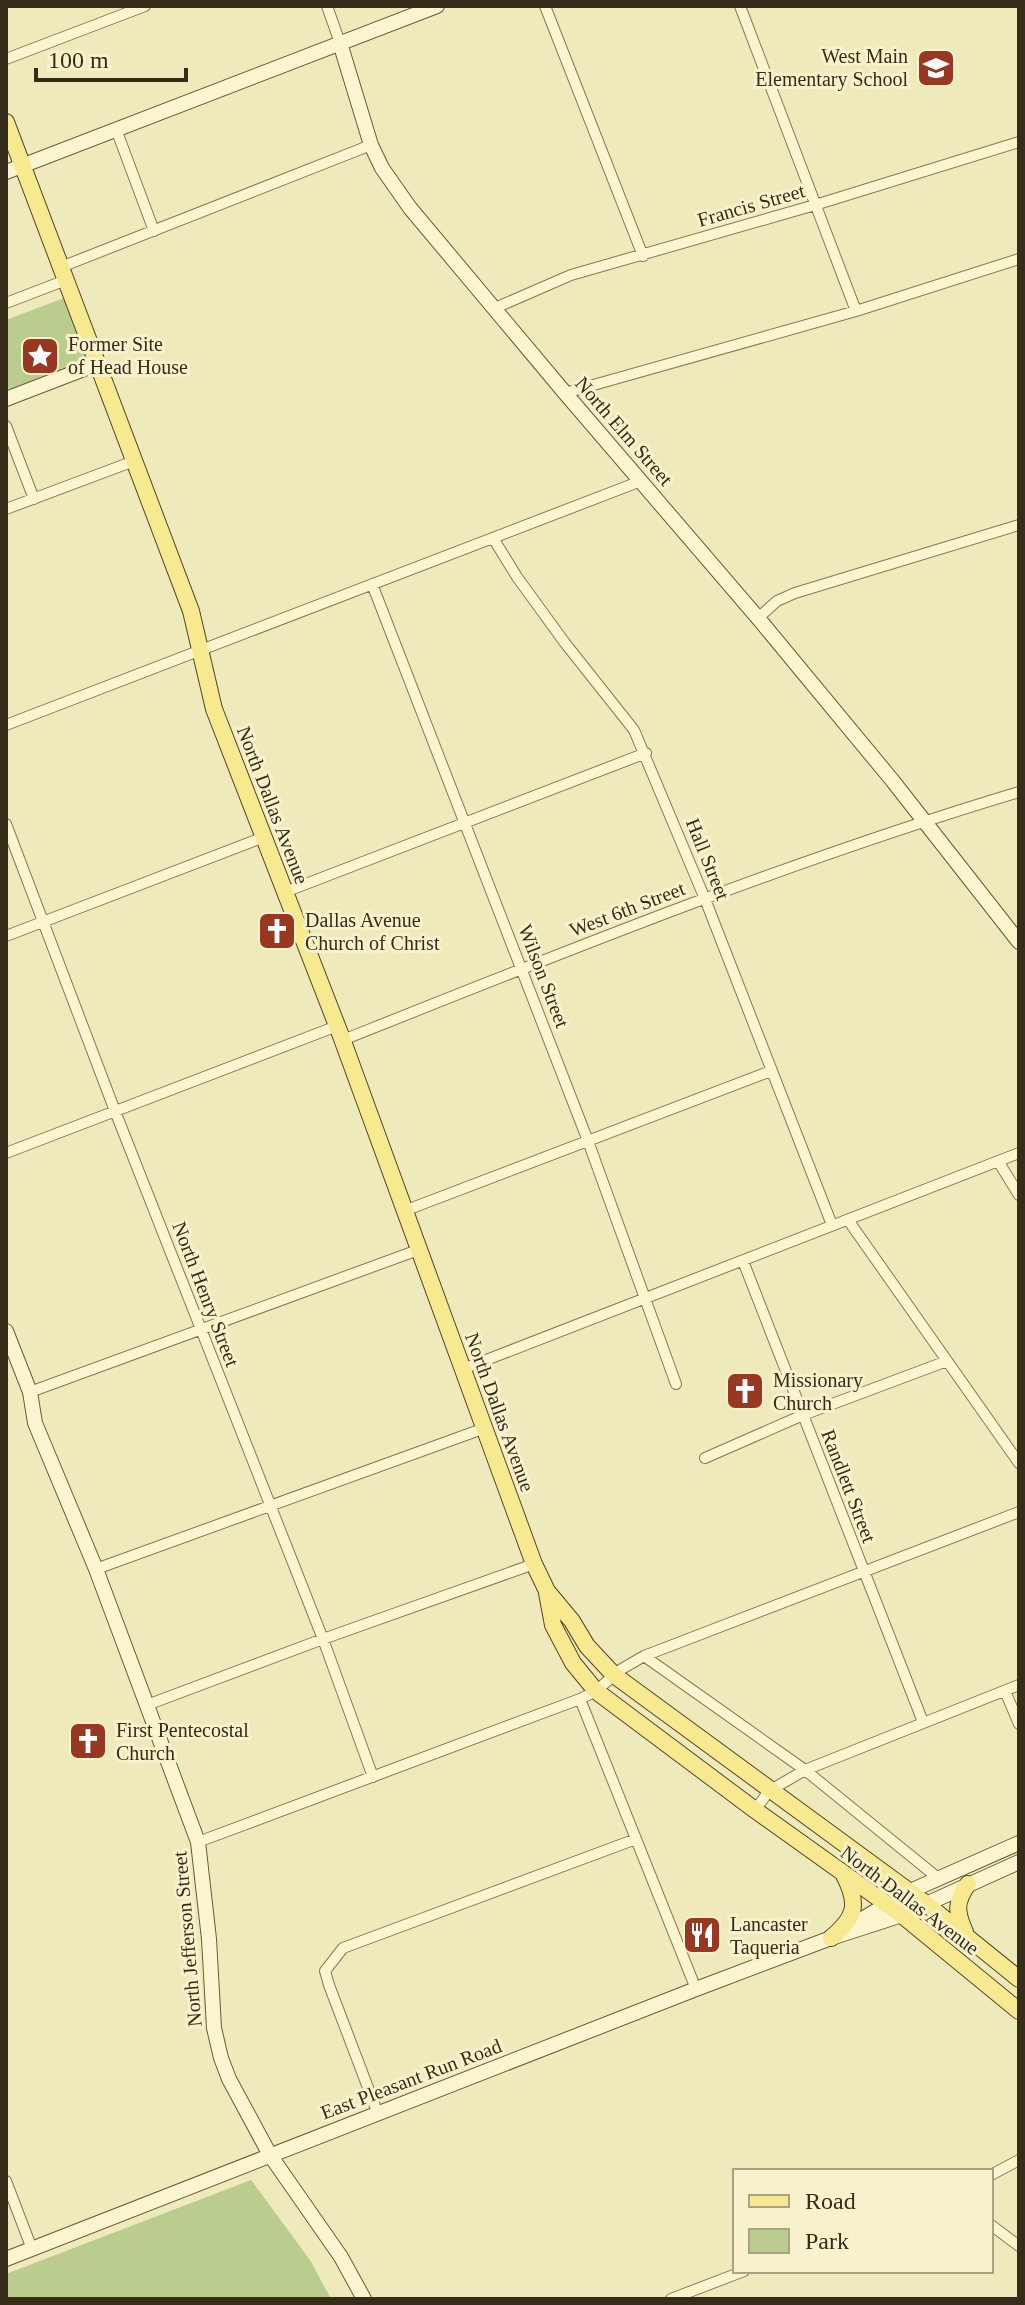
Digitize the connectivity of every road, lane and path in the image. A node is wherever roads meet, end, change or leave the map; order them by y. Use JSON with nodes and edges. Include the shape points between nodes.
{"nodes":[{"id":1,"x":145,"y":6,"type":"edge"},
{"id":2,"x":327,"y":6,"type":"edge"},
{"id":3,"x":437,"y":6,"type":"edge"},
{"id":4,"x":545,"y":6,"type":"edge"},
{"id":5,"x":740,"y":6,"type":"edge"},
{"id":6,"x":340,"y":43,"type":"junction"},
{"id":7,"x":6,"y":59,"type":"edge"},
{"id":8,"x":6,"y":122,"type":"edge"},
{"id":9,"x":116,"y":129,"type":"junction"},
{"id":10,"x":1019,"y":142,"type":"edge"},
{"id":11,"x":371,"y":145,"type":"junction"},
{"id":12,"x":22,"y":165,"type":"junction"},
{"id":13,"x":6,"y":172,"type":"edge"},
{"id":14,"x":815,"y":205,"type":"junction"},
{"id":15,"x":154,"y":231,"type":"junction"},
{"id":16,"x":643,"y":256,"type":"junction"},
{"id":17,"x":1019,"y":259,"type":"edge"},
{"id":18,"x":63,"y":273,"type":"junction"},
{"id":19,"x":6,"y":303,"type":"edge"},
{"id":20,"x":495,"y":308,"type":"junction"},
{"id":21,"x":856,"y":311,"type":"junction"},
{"id":22,"x":97,"y":364,"type":"junction"},
{"id":23,"x":565,"y":393,"type":"junction"},
{"id":24,"x":6,"y":399,"type":"edge"},
{"id":25,"x":6,"y":426,"type":"edge"},
{"id":26,"x":134,"y":461,"type":"junction"},
{"id":27,"x":641,"y":481,"type":"junction"},
{"id":28,"x":34,"y":499,"type":"junction"},
{"id":29,"x":6,"y":509,"type":"edge"},
{"id":30,"x":1019,"y":525,"type":"edge"},
{"id":31,"x":493,"y":538,"type":"junction"},
{"id":32,"x":372,"y":584,"type":"junction"},
{"id":33,"x":758,"y":618,"type":"junction"},
{"id":34,"x":200,"y":650,"type":"junction"},
{"id":35,"x":6,"y":725,"type":"edge"},
{"id":36,"x":646,"y":753,"type":"junction"},
{"id":37,"x":1019,"y":792,"type":"edge"},
{"id":38,"x":924,"y":820,"type":"junction"},
{"id":39,"x":6,"y":824,"type":"edge"},
{"id":40,"x":464,"y":824,"type":"junction"},
{"id":41,"x":264,"y":837,"type":"junction"},
{"id":42,"x":285,"y":892,"type":"junction"},
{"id":43,"x":705,"y":899,"type":"junction"},
{"id":44,"x":45,"y":921,"type":"junction"},
{"id":45,"x":6,"y":936,"type":"edge"},
{"id":46,"x":1019,"y":942,"type":"edge"},
{"id":47,"x":522,"y":968,"type":"junction"},
{"id":48,"x":340,"y":1033,"type":"junction"},
{"id":49,"x":771,"y":1071,"type":"junction"},
{"id":50,"x":115,"y":1111,"type":"junction"},
{"id":51,"x":588,"y":1141,"type":"junction"},
{"id":52,"x":6,"y":1153,"type":"edge"},
{"id":53,"x":1019,"y":1153,"type":"edge"},
{"id":54,"x":998,"y":1161,"type":"junction"},
{"id":55,"x":1019,"y":1195,"type":"edge"},
{"id":56,"x":404,"y":1211,"type":"junction"},
{"id":57,"x":848,"y":1220,"type":"junction"},
{"id":58,"x":832,"y":1225,"type":"junction"},
{"id":59,"x":418,"y":1250,"type":"junction"},
{"id":60,"x":743,"y":1261,"type":"junction"},
{"id":61,"x":646,"y":1299,"type":"junction"},
{"id":62,"x":6,"y":1331,"type":"edge"},
{"id":63,"x":201,"y":1331,"type":"junction"},
{"id":64,"x":947,"y":1361,"type":"junction"},
{"id":65,"x":463,"y":1369,"type":"junction"},
{"id":66,"x":676,"y":1384,"type":"dead end"},
{"id":67,"x":30,"y":1392,"type":"junction"},
{"id":68,"x":803,"y":1415,"type":"junction"},
{"id":69,"x":485,"y":1428,"type":"junction"},
{"id":70,"x":705,"y":1458,"type":"dead end"},
{"id":71,"x":1019,"y":1463,"type":"edge"},
{"id":72,"x":270,"y":1505,"type":"junction"},
{"id":73,"x":1019,"y":1512,"type":"edge"},
{"id":74,"x":534,"y":1564,"type":"junction"},
{"id":75,"x":96,"y":1569,"type":"junction"},
{"id":76,"x":863,"y":1573,"type":"junction"},
{"id":77,"x":547,"y":1591,"type":"junction"},
{"id":78,"x":323,"y":1639,"type":"junction"},
{"id":79,"x":644,"y":1656,"type":"junction"},
{"id":80,"x":614,"y":1675,"type":"junction"},
{"id":81,"x":1019,"y":1685,"type":"edge"},
{"id":82,"x":596,"y":1691,"type":"junction"},
{"id":83,"x":1005,"y":1691,"type":"junction"},
{"id":84,"x":580,"y":1699,"type":"junction"},
{"id":85,"x":147,"y":1705,"type":"junction"},
{"id":86,"x":923,"y":1722,"type":"junction"},
{"id":87,"x":1019,"y":1724,"type":"edge"},
{"id":88,"x":805,"y":1770,"type":"junction"},
{"id":89,"x":373,"y":1777,"type":"junction"},
{"id":90,"x":769,"y":1791,"type":"junction"},
{"id":91,"x":755,"y":1810,"type":"junction"},
{"id":92,"x":636,"y":1839,"type":"junction"},
{"id":93,"x":198,"y":1842,"type":"junction"},
{"id":94,"x":1019,"y":1843,"type":"edge"},
{"id":95,"x":1019,"y":1862,"type":"edge"},
{"id":96,"x":844,"y":1874,"type":"junction"},
{"id":97,"x":938,"y":1878,"type":"junction"},
{"id":98,"x":968,"y":1884,"type":"junction"},
{"id":99,"x":908,"y":1892,"type":"junction"},
{"id":100,"x":885,"y":1903,"type":"junction"},
{"id":101,"x":925,"y":1903,"type":"junction"},
{"id":102,"x":902,"y":1915,"type":"junction"},
{"id":103,"x":966,"y":1934,"type":"junction"},
{"id":104,"x":831,"y":1938,"type":"junction"},
{"id":105,"x":1019,"y":1979,"type":"edge"},
{"id":106,"x":696,"y":1989,"type":"junction"},
{"id":107,"x":1019,"y":2011,"type":"edge"},
{"id":108,"x":378,"y":2114,"type":"junction"},
{"id":109,"x":270,"y":2155,"type":"junction"},
{"id":110,"x":1019,"y":2160,"type":"edge"},
{"id":111,"x":993,"y":2174,"type":"edge"},
{"id":112,"x":6,"y":2181,"type":"edge"},
{"id":113,"x":993,"y":2226,"type":"edge"},
{"id":114,"x":1019,"y":2246,"type":"edge"},
{"id":115,"x":32,"y":2249,"type":"junction"},
{"id":116,"x":6,"y":2259,"type":"edge"},
{"id":117,"x":739,"y":2273,"type":"edge"},
{"id":118,"x":364,"y":2299,"type":"edge"},
{"id":119,"x":671,"y":2299,"type":"edge"}],
"edges":[{"from":1,"to":7,"type":"street"},
{"from":2,"to":6,"type":"street"},
{"from":3,"to":6,"type":"street"},
{"from":4,"to":16,"type":"street"},
{"from":5,"to":14,"type":"street"},
{"from":6,"to":9,"type":"street"},
{"from":6,"to":11,"type":"street","name":"North Elm Street"},
{"from":8,"to":12,"type":"main road","name":"North Dallas Avenue"},
{"from":9,"to":12,"type":"street"},
{"from":9,"to":15,"type":"street"},
{"from":10,"to":14,"type":"street","name":"Francis Street"},
{"from":11,"to":15,"type":"street"},
{"from":11,"to":20,"type":"street","name":"North Elm Street","via":[[410,208]]},
{"from":12,"to":13,"type":"street"},
{"from":12,"to":18,"type":"main road","name":"North Dallas Avenue"},
{"from":14,"to":16,"type":"street","name":"Francis Street"},
{"from":14,"to":21,"type":"street"},
{"from":15,"to":18,"type":"street"},
{"from":16,"to":20,"type":"street","name":"Francis Street","via":[[571,275]]},
{"from":17,"to":21,"type":"street"},
{"from":18,"to":19,"type":"street"},
{"from":18,"to":22,"type":"main road","name":"North Dallas Avenue"},
{"from":20,"to":23,"type":"street","name":"North Elm Street"},
{"from":21,"to":23,"type":"street"},
{"from":22,"to":24,"type":"street"},
{"from":22,"to":26,"type":"main road","name":"North Dallas Avenue"},
{"from":23,"to":27,"type":"street","name":"North Elm Street"},
{"from":25,"to":28,"type":"street"},
{"from":26,"to":28,"type":"street"},
{"from":26,"to":34,"type":"main road","name":"North Dallas Avenue","via":[[191,611]]},
{"from":27,"to":31,"type":"street"},
{"from":27,"to":33,"type":"street","name":"North Elm Street"},
{"from":28,"to":29,"type":"street"},
{"from":30,"to":33,"type":"street","via":[[795,593]]},
{"from":31,"to":32,"type":"street"},
{"from":31,"to":36,"type":"street","name":"Hall Street"},
{"from":32,"to":34,"type":"street"},
{"from":32,"to":40,"type":"street","name":"Wilson Street"},
{"from":33,"to":38,"type":"street","name":"North Elm Street"},
{"from":34,"to":35,"type":"street"},
{"from":34,"to":41,"type":"main road","name":"North Dallas Avenue","via":[[214,709]]},
{"from":36,"to":40,"type":"street"},
{"from":36,"to":43,"type":"street","name":"Hall Street"},
{"from":37,"to":38,"type":"street","name":"West 6th Street"},
{"from":38,"to":43,"type":"street","name":"West 6th Street"},
{"from":38,"to":46,"type":"street","name":"North Elm Street"},
{"from":39,"to":44,"type":"street","name":"North Henry Street"},
{"from":40,"to":42,"type":"street"},
{"from":40,"to":47,"type":"street","name":"Wilson Street"},
{"from":41,"to":42,"type":"main road","name":"North Dallas Avenue"},
{"from":41,"to":44,"type":"street"},
{"from":42,"to":48,"type":"main road","name":"North Dallas Avenue"},
{"from":43,"to":47,"type":"street","name":"West 6th Street"},
{"from":43,"to":49,"type":"street","name":"Hall Street"},
{"from":44,"to":45,"type":"street"},
{"from":44,"to":50,"type":"street","name":"North Henry Street"},
{"from":47,"to":48,"type":"street","name":"West 6th Street"},
{"from":47,"to":51,"type":"street","name":"Wilson Street"},
{"from":48,"to":50,"type":"street","name":"West 6th Street"},
{"from":48,"to":56,"type":"main road","name":"North Dallas Avenue"},
{"from":49,"to":51,"type":"street"},
{"from":49,"to":58,"type":"street","name":"Hall Street"},
{"from":50,"to":52,"type":"street","name":"West 6th Street"},
{"from":50,"to":63,"type":"street","name":"North Henry Street"},
{"from":51,"to":56,"type":"street"},
{"from":51,"to":61,"type":"street","name":"Wilson Street"},
{"from":53,"to":54,"type":"street"},
{"from":54,"to":55,"type":"street"},
{"from":54,"to":57,"type":"street"},
{"from":56,"to":59,"type":"main road","name":"North Dallas Avenue"},
{"from":57,"to":58,"type":"street"},
{"from":57,"to":64,"type":"street"},
{"from":58,"to":60,"type":"street"},
{"from":59,"to":63,"type":"street"},
{"from":59,"to":65,"type":"main road","name":"North Dallas Avenue"},
{"from":60,"to":61,"type":"street"},
{"from":60,"to":68,"type":"street","name":"Randlett Street"},
{"from":61,"to":65,"type":"street"},
{"from":61,"to":66,"type":"street","name":"Wilson Street"},
{"from":62,"to":67,"type":"street","name":"North Jefferson Street"},
{"from":63,"to":67,"type":"street"},
{"from":63,"to":72,"type":"street","name":"North Henry Street"},
{"from":64,"to":68,"type":"street"},
{"from":64,"to":71,"type":"street"},
{"from":65,"to":69,"type":"main road","name":"North Dallas Avenue"},
{"from":67,"to":75,"type":"street","name":"North Jefferson Street","via":[[35,1423]]},
{"from":68,"to":70,"type":"street"},
{"from":68,"to":76,"type":"street","name":"Randlett Street"},
{"from":69,"to":72,"type":"street"},
{"from":69,"to":74,"type":"main road","name":"North Dallas Avenue"},
{"from":72,"to":75,"type":"street"},
{"from":72,"to":78,"type":"street","name":"North Henry Street"},
{"from":73,"to":76,"type":"street"},
{"from":74,"to":77,"type":"main road","name":"North Dallas Avenue"},
{"from":74,"to":78,"type":"street"},
{"from":75,"to":85,"type":"street","name":"North Jefferson Street"},
{"from":76,"to":79,"type":"street"},
{"from":76,"to":86,"type":"street","name":"Randlett Street"},
{"from":77,"to":80,"type":"main road","name":"North Dallas Avenue"},
{"from":77,"to":82,"type":"main road","name":"North Dallas Avenue","via":[[553,1625]]},
{"from":78,"to":85,"type":"street"},
{"from":78,"to":89,"type":"street","name":"North Henry Street"},
{"from":79,"to":80,"type":"street"},
{"from":79,"to":88,"type":"street","name":"North Dallas Avenue"},
{"from":80,"to":82,"type":"street"},
{"from":80,"to":90,"type":"main road","name":"North Dallas Avenue"},
{"from":81,"to":83,"type":"street"},
{"from":82,"to":84,"type":"street"},
{"from":82,"to":91,"type":"main road","name":"North Dallas Avenue"},
{"from":83,"to":86,"type":"street"},
{"from":83,"to":87,"type":"street"},
{"from":84,"to":89,"type":"street"},
{"from":84,"to":92,"type":"street"},
{"from":85,"to":93,"type":"street","name":"North Jefferson Street"},
{"from":86,"to":88,"type":"street"},
{"from":88,"to":90,"type":"street"},
{"from":88,"to":97,"type":"street","name":"North Dallas Avenue"},
{"from":89,"to":93,"type":"street"},
{"from":90,"to":91,"type":"street"},
{"from":90,"to":99,"type":"main road","name":"North Dallas Avenue"},
{"from":91,"to":96,"type":"main road","name":"North Dallas Avenue"},
{"from":92,"to":106,"type":"street"},
{"from":92,"to":108,"type":"street","via":[[337,1954],[325,1971]]},
{"from":93,"to":109,"type":"street","name":"North Jefferson Street","via":[[214,2028],[229,2079]]},
{"from":94,"to":97,"type":"street"},
{"from":95,"to":98,"type":"street"},
{"from":96,"to":100,"type":"main road","name":"North Dallas Avenue"},
{"from":96,"to":104,"type":"main road","via":[[855,1899],[853,1913]]},
{"from":97,"to":99,"type":"street"},
{"from":98,"to":101,"type":"street"},
{"from":98,"to":103,"type":"main road","via":[[957,1904]]},
{"from":99,"to":100,"type":"street"},
{"from":99,"to":101,"type":"main road","name":"North Dallas Avenue"},
{"from":100,"to":102,"type":"main road","name":"North Dallas Avenue"},
{"from":100,"to":104,"type":"street"},
{"from":101,"to":102,"type":"street"},
{"from":101,"to":103,"type":"main road","name":"North Dallas Avenue"},
{"from":102,"to":104,"type":"street"},
{"from":102,"to":107,"type":"main road","name":"North Dallas Avenue"},
{"from":103,"to":105,"type":"main road","name":"North Dallas Avenue"},
{"from":104,"to":106,"type":"street","name":"East Pleasant Run Road"},
{"from":106,"to":108,"type":"street","name":"East Pleasant Run Road"},
{"from":108,"to":109,"type":"street","name":"East Pleasant Run Road"},
{"from":109,"to":115,"type":"street","name":"East Pleasant Run Road"},
{"from":109,"to":118,"type":"street","name":"North Jefferson Street"},
{"from":110,"to":111,"type":"street"},
{"from":112,"to":115,"type":"street"},
{"from":113,"to":114,"type":"street"},
{"from":115,"to":116,"type":"street","name":"East Pleasant Run Road"},
{"from":117,"to":119,"type":"street"}]}
